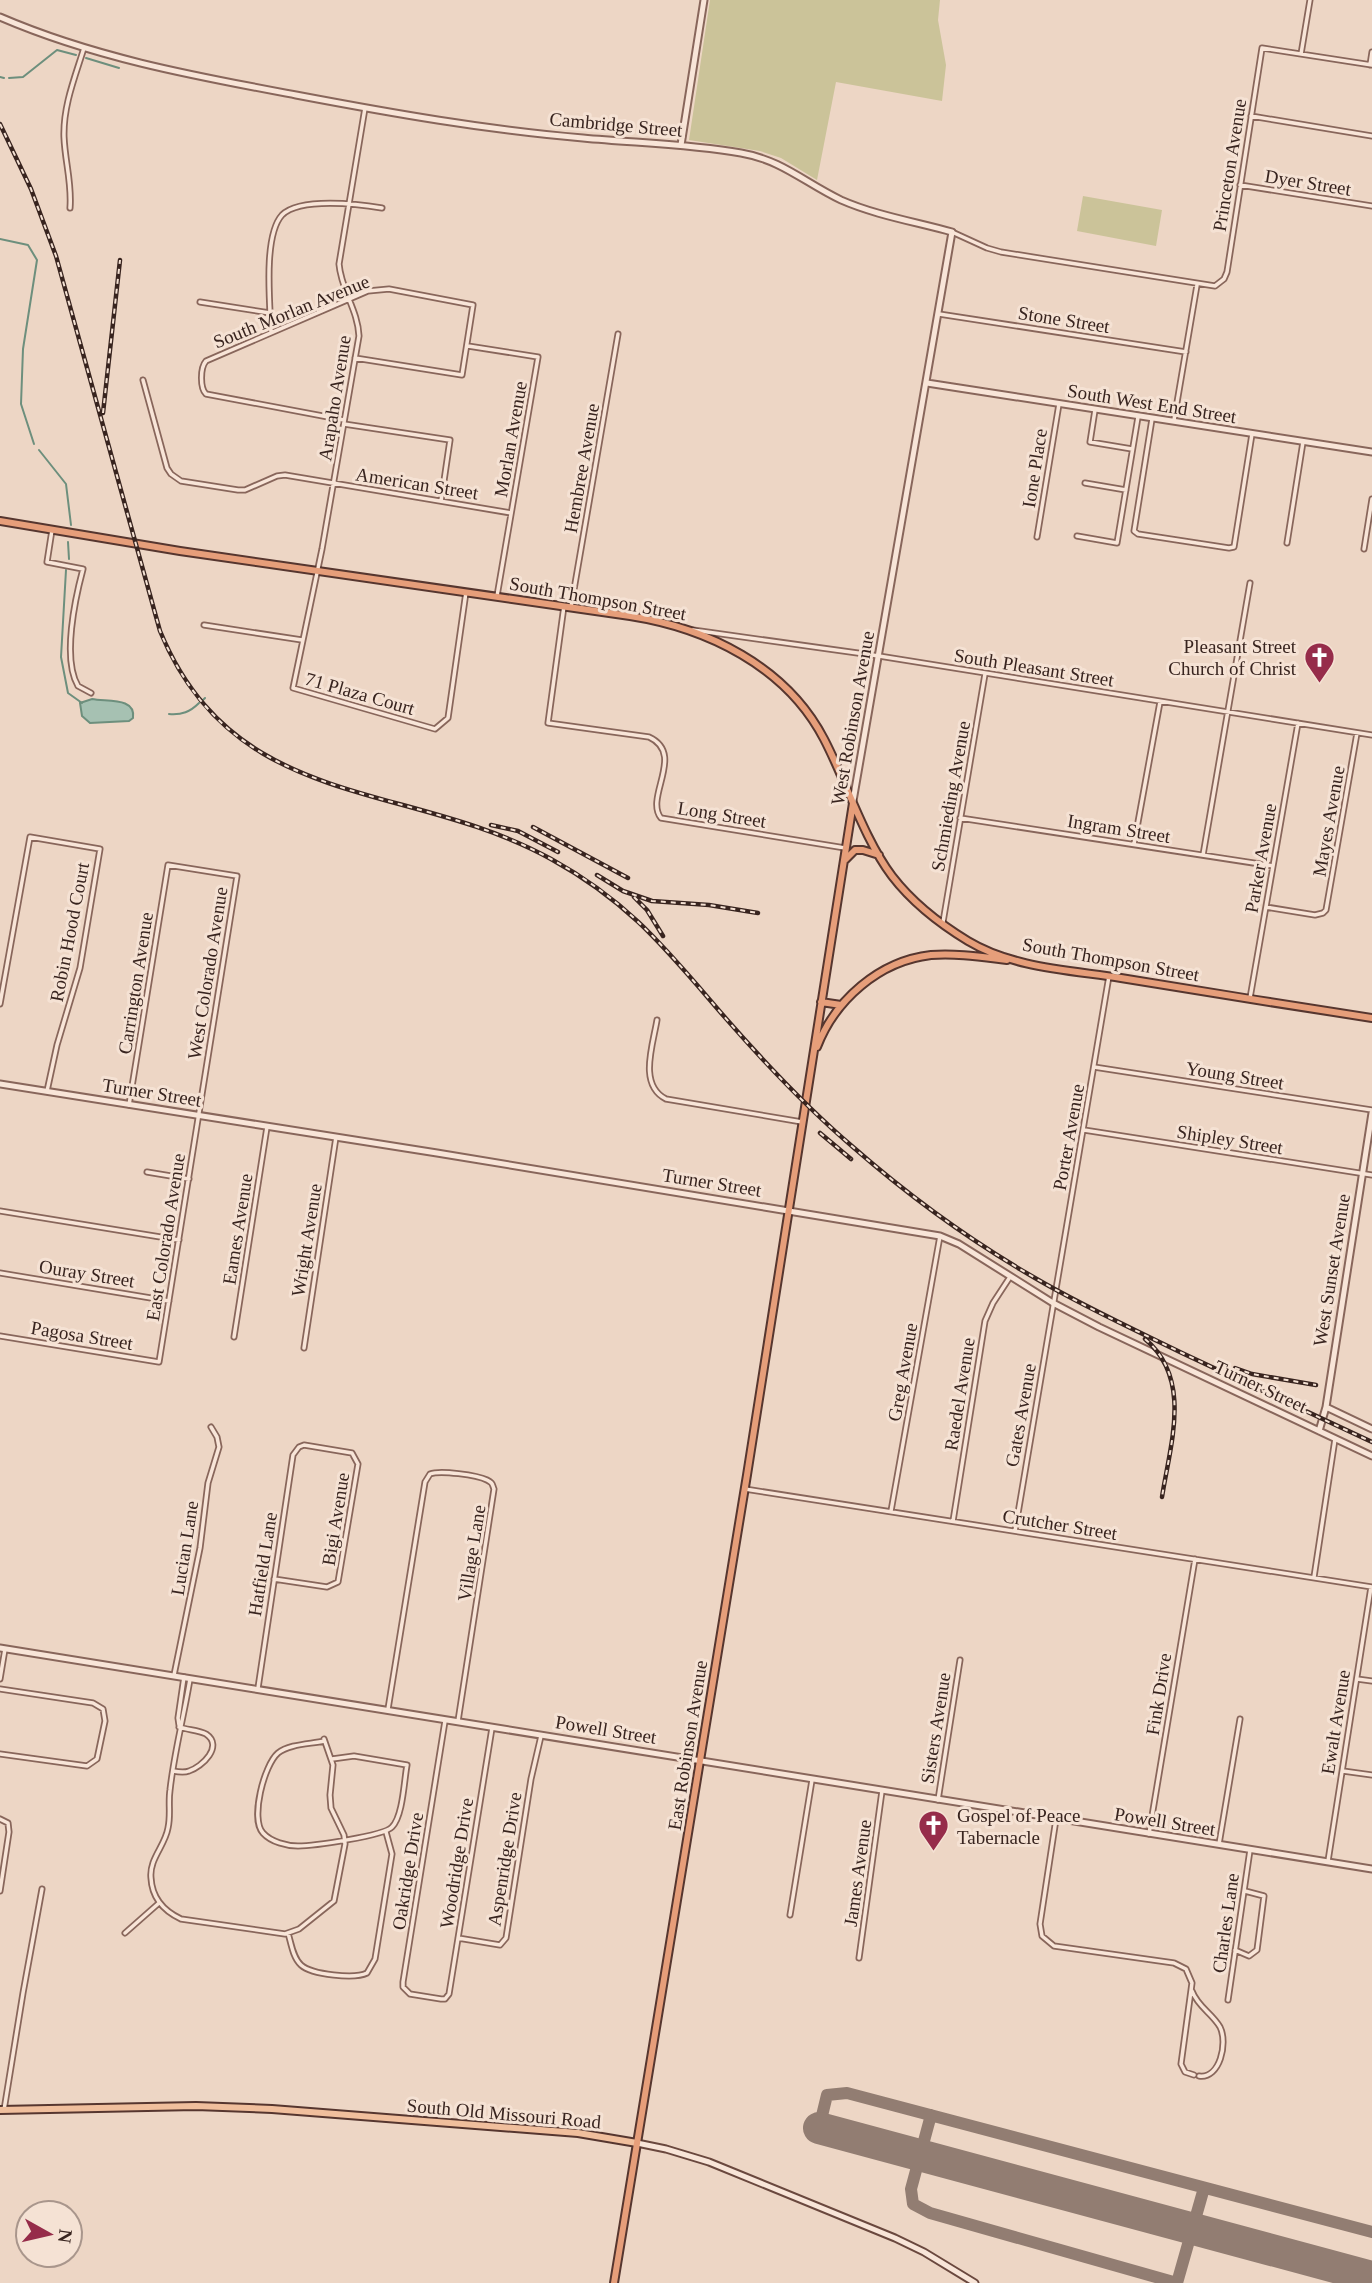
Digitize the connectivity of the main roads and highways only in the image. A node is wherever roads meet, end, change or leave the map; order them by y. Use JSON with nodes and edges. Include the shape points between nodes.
{"nodes":[{"id":1,"x":0,"y":522,"type":"edge"},
{"id":2,"x":853,"y":802,"type":"junction"},
{"id":3,"x":878,"y":855,"type":"junction"},
{"id":4,"x":842,"y":868,"type":"junction"},
{"id":5,"x":970,"y":943,"type":"junction"},
{"id":6,"x":958,"y":955,"type":"junction"},
{"id":7,"x":1017,"y":961,"type":"junction"},
{"id":8,"x":820,"y":1005,"type":"junction"},
{"id":9,"x":839,"y":1008,"type":"junction"},
{"id":10,"x":1372,"y":1018,"type":"edge"},
{"id":11,"x":812,"y":1062,"type":"junction"},
{"id":12,"x":789,"y":1211,"type":"joint"},
{"id":13,"x":2,"y":2110,"type":"edge"},
{"id":14,"x":637,"y":2143,"type":"junction"},
{"id":15,"x":614,"y":2283,"type":"edge"}],
"edges":[{"from":1,"to":2,"type":"highway","name":"South Thompson Street","via":[[467,590],[664,621],[692,630],[745,656],[785,688],[823,737]]},
{"from":2,"to":3,"type":"highway","name":"South Thompson Street"},
{"from":2,"to":4,"type":"highway","name":"West Robinson Avenue"},
{"from":3,"to":4,"type":"highway","via":[[855,850]]},
{"from":3,"to":5,"type":"highway","name":"South Thompson Street","via":[[927,912]]},
{"from":4,"to":8,"type":"highway","name":"West Robinson Avenue"},
{"from":5,"to":6,"type":"highway"},
{"from":5,"to":7,"type":"highway","name":"South Thompson Street"},
{"from":6,"to":7,"type":"highway"},
{"from":6,"to":9,"type":"highway","via":[[919,957],[891,967],[865,983]]},
{"from":7,"to":10,"type":"highway","name":"South Thompson Street"},
{"from":8,"to":9,"type":"highway"},
{"from":8,"to":11,"type":"highway","name":"West Robinson Avenue"},
{"from":9,"to":11,"type":"highway","via":[[828,1022]]},
{"from":11,"to":12,"type":"highway","name":"West Robinson Avenue"},
{"from":12,"to":14,"type":"highway","name":"East Robinson Avenue"},
{"from":13,"to":14,"type":"main road","name":"South Old Missouri Road","via":[[271,2109],[578,2133]]},
{"from":14,"to":15,"type":"highway","name":"East Robinson Avenue"}]}
